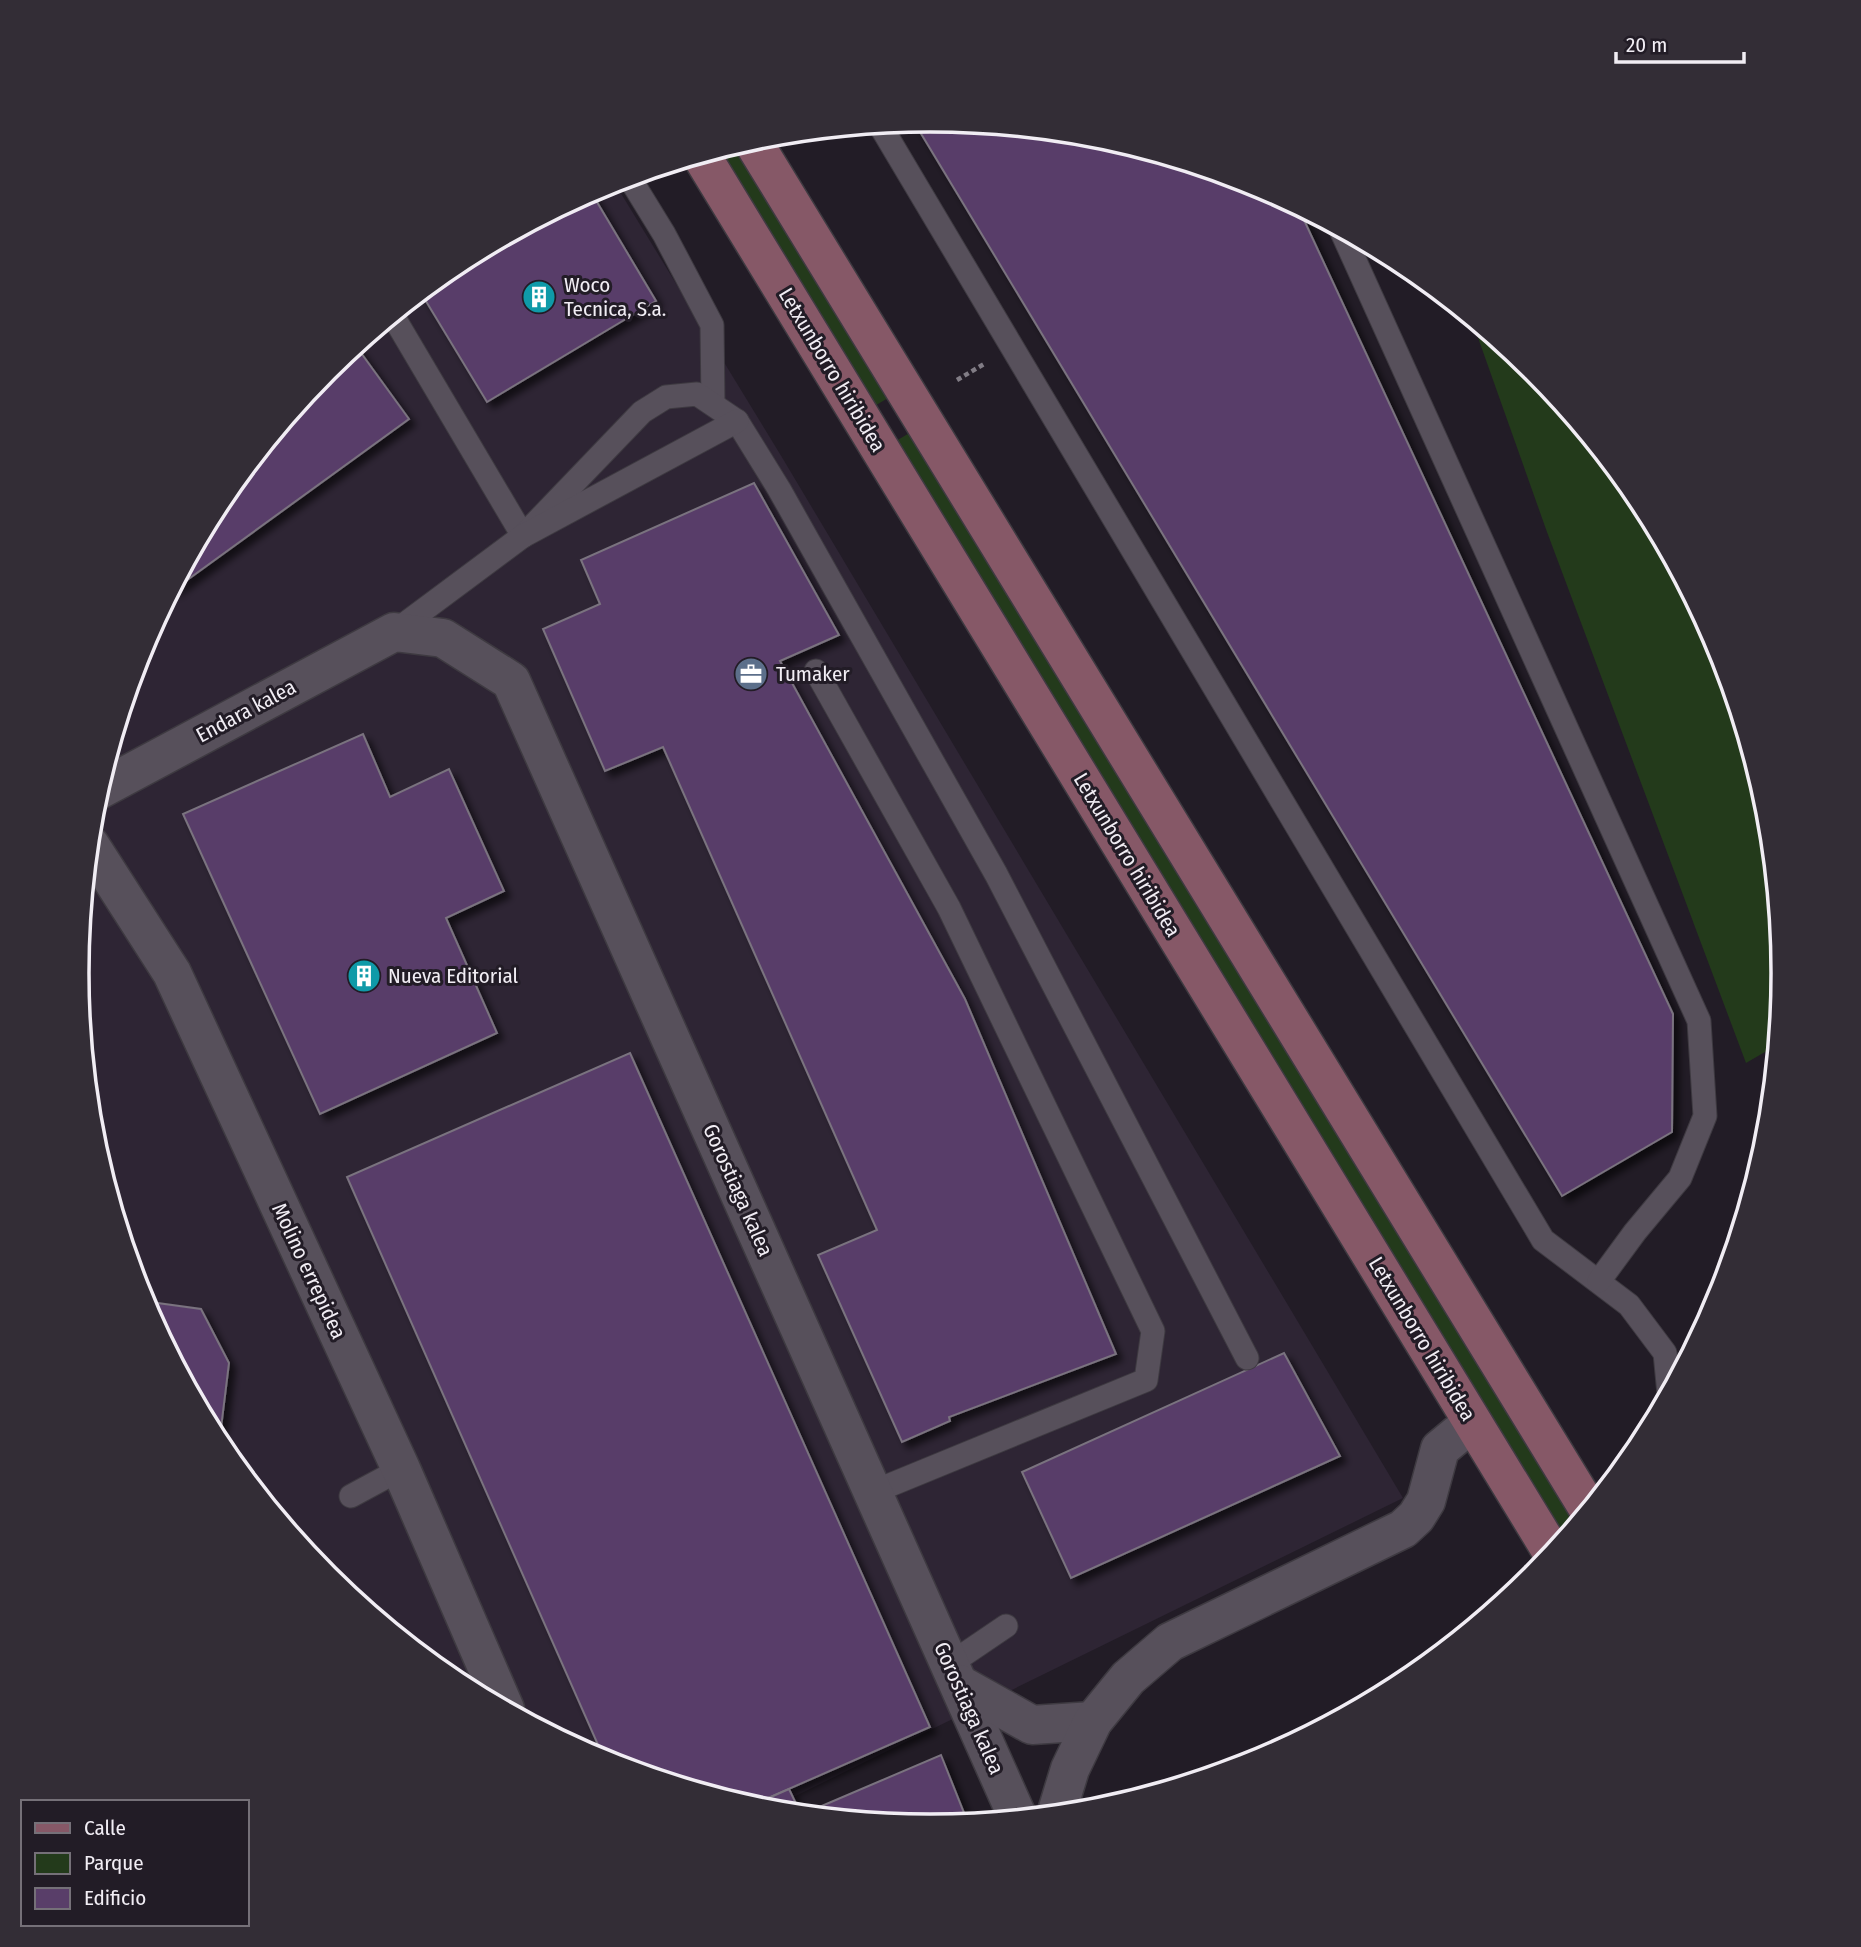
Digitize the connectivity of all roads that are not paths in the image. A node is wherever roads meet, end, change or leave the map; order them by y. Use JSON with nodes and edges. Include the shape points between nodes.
{"nodes":[{"id":1,"x":885,"y":134,"type":"edge"},
{"id":2,"x":758,"y":150,"type":"edge"},
{"id":3,"x":705,"y":163,"type":"edge"},
{"id":4,"x":635,"y":186,"type":"edge"},
{"id":5,"x":1347,"y":243,"type":"edge"},
{"id":6,"x":397,"y":323,"type":"edge"},
{"id":7,"x":713,"y":404,"type":"junction"},
{"id":8,"x":737,"y":421,"type":"junction"},
{"id":9,"x":523,"y":536,"type":"junction"},
{"id":10,"x":394,"y":632,"type":"junction"},
{"id":11,"x":816,"y":671,"type":"dead end"},
{"id":12,"x":111,"y":783,"type":"edge"},
{"id":13,"x":97,"y":856,"type":"edge"},
{"id":14,"x":1599,"y":1281,"type":"junction"},
{"id":15,"x":1247,"y":1358,"type":"dead end"},
{"id":16,"x":1667,"y":1378,"type":"edge"},
{"id":17,"x":1474,"y":1425,"type":"junction"},
{"id":18,"x":401,"y":1469,"type":"junction"},
{"id":19,"x":873,"y":1492,"type":"junction"},
{"id":20,"x":351,"y":1496,"type":"dead end"},
{"id":21,"x":1587,"y":1499,"type":"edge"},
{"id":22,"x":1547,"y":1545,"type":"edge"},
{"id":23,"x":1006,"y":1626,"type":"dead end"},
{"id":24,"x":954,"y":1674,"type":"junction"},
{"id":25,"x":499,"y":1695,"type":"edge"},
{"id":26,"x":1093,"y":1721,"type":"junction"},
{"id":27,"x":1059,"y":1805,"type":"edge"},
{"id":28,"x":1015,"y":1810,"type":"edge"}],
"edges":[{"from":1,"to":14,"type":"lane","via":[[1543,1240]]},
{"from":2,"to":21,"type":"main road"},
{"from":3,"to":17,"type":"main road","name":"Letxunborro hiribidea"},
{"from":4,"to":7,"type":"lane","via":[[712,325]]},
{"from":5,"to":14,"type":"lane","via":[[1699,1020],[1705,1116],[1680,1178]]},
{"from":6,"to":9,"type":"lane"},
{"from":7,"to":8,"type":"lane"},
{"from":7,"to":9,"type":"lane","via":[[696,394],[666,397],[642,412]]},
{"from":8,"to":9,"type":"lane"},
{"from":8,"to":15,"type":"lane","via":[[996,874]]},
{"from":9,"to":10,"type":"lane"},
{"from":10,"to":12,"type":"street","name":"Endara kalea"},
{"from":10,"to":19,"type":"street","name":"Gorostiaga kalea","via":[[443,638],[511,681]]},
{"from":11,"to":19,"type":"lane","via":[[949,908],[1153,1331],[1146,1380]]},
{"from":13,"to":18,"type":"street","name":"Molino errepidea","via":[[172,974]]},
{"from":14,"to":16,"type":"lane","via":[[1629,1305],[1665,1353]]},
{"from":17,"to":22,"type":"main road","name":"Letxunborro hiribidea"},
{"from":17,"to":26,"type":"street","via":[[1440,1450],[1426,1501],[1403,1529],[1170,1642],[1128,1678]]},
{"from":18,"to":20,"type":"lane"},
{"from":18,"to":25,"type":"street","name":"Molino errepidea"},
{"from":19,"to":24,"type":"street","name":"Gorostiaga kalea"},
{"from":23,"to":24,"type":"lane"},
{"from":24,"to":26,"type":"street","via":[[1032,1725]]},
{"from":24,"to":28,"type":"street","name":"Gorostiaga kalea"},
{"from":26,"to":27,"type":"street"}]}
